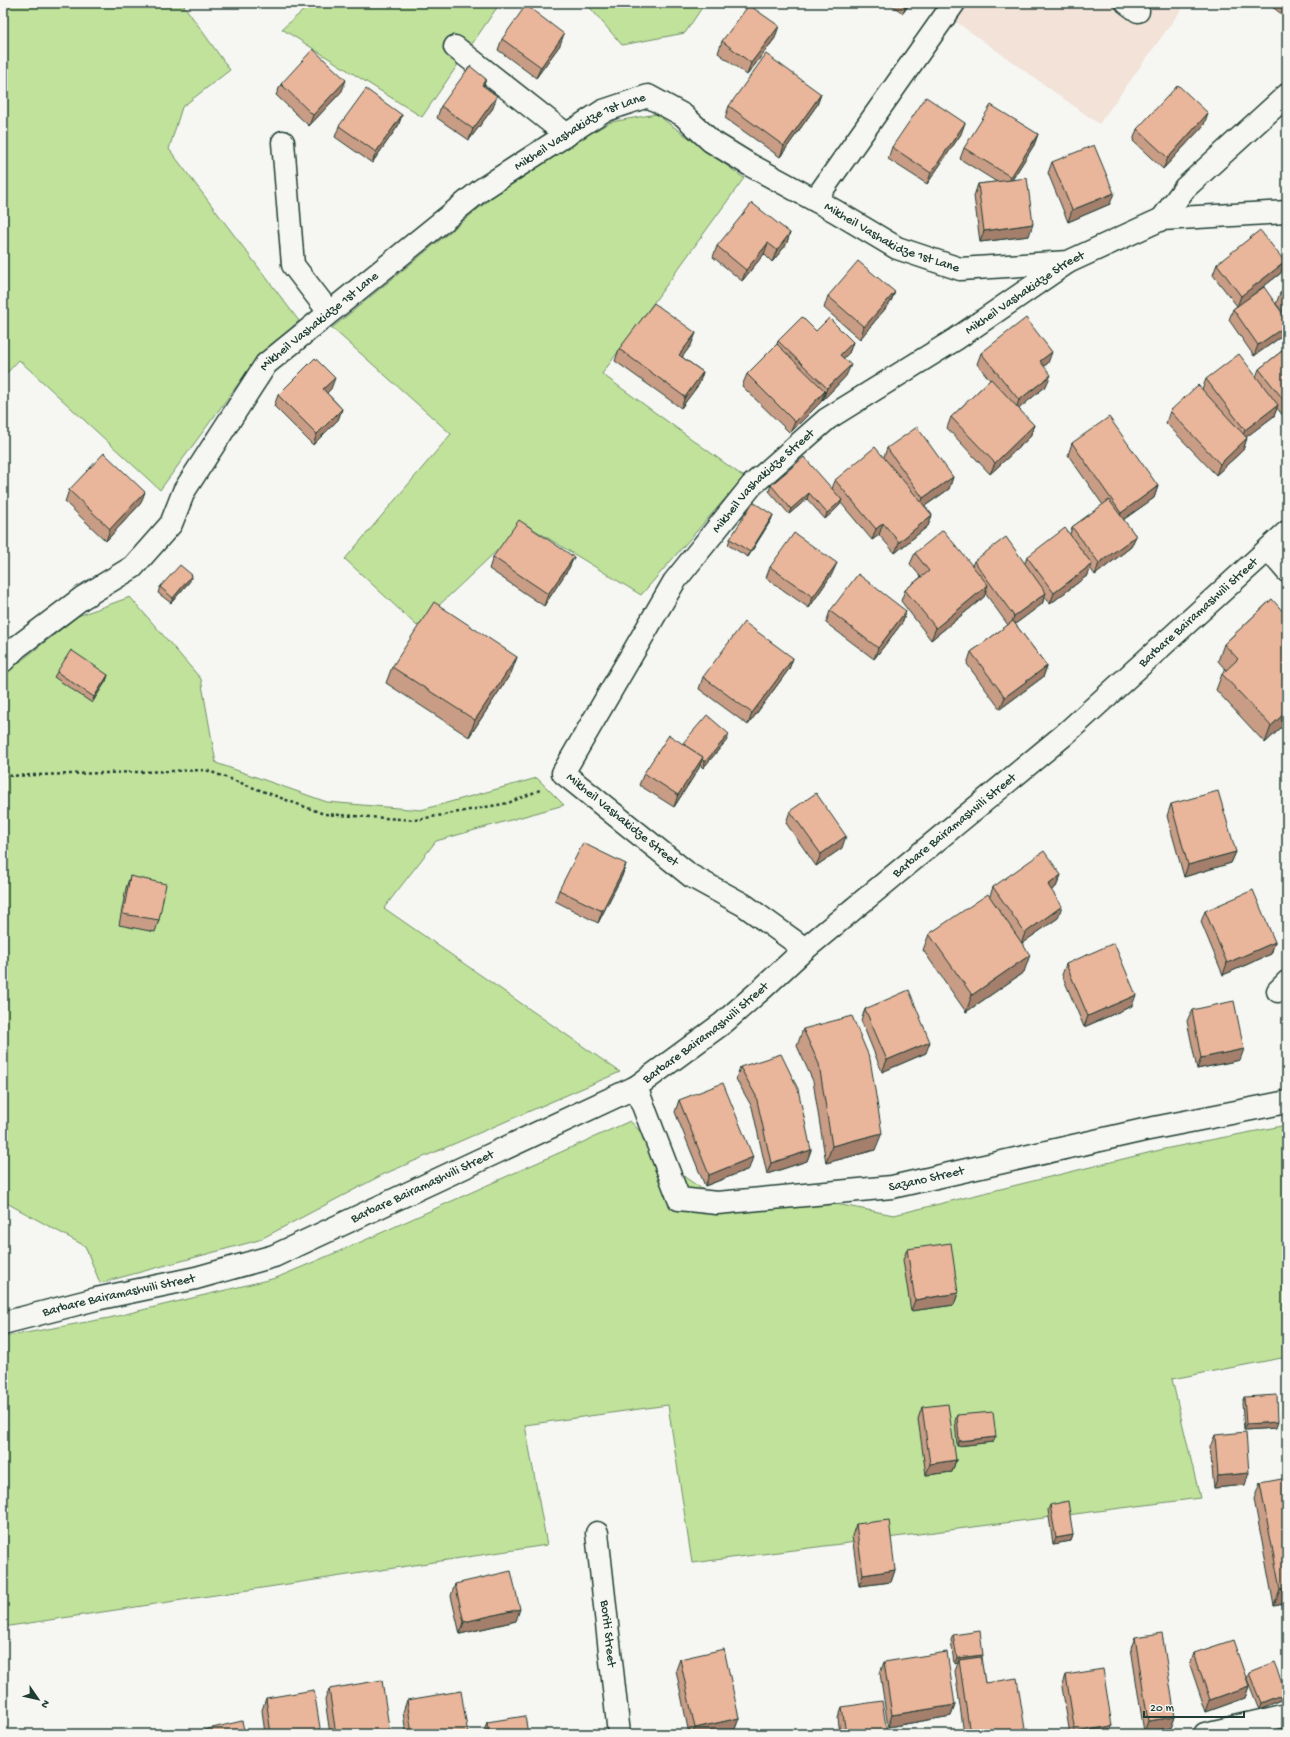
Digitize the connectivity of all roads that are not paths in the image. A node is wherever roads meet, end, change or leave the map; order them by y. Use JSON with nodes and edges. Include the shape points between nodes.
{"nodes":[{"id":1,"x":954,"y":3,"type":"edge"},
{"id":2,"x":455,"y":47,"type":"dead end"},
{"id":3,"x":1287,"y":95,"type":"edge"},
{"id":4,"x":567,"y":135,"type":"junction"},
{"id":5,"x":283,"y":142,"type":"dead end"},
{"id":6,"x":815,"y":200,"type":"junction"},
{"id":7,"x":1287,"y":212,"type":"edge"},
{"id":8,"x":1162,"y":219,"type":"junction"},
{"id":9,"x":1068,"y":262,"type":"junction"},
{"id":10,"x":329,"y":312,"type":"junction"},
{"id":11,"x":1287,"y":532,"type":"edge"},
{"id":12,"x":1269,"y":550,"type":"junction"},
{"id":13,"x":1287,"y":571,"type":"edge"},
{"id":14,"x":3,"y":661,"type":"edge"},
{"id":15,"x":805,"y":949,"type":"junction"},
{"id":16,"x":636,"y":1087,"type":"junction"},
{"id":17,"x":1287,"y":1102,"type":"edge"},
{"id":18,"x":3,"y":1323,"type":"edge"},
{"id":19,"x":597,"y":1532,"type":"dead end"},
{"id":20,"x":1287,"y":1715,"type":"edge"},
{"id":21,"x":619,"y":1734,"type":"edge"},
{"id":22,"x":1205,"y":1734,"type":"edge"}],
"edges":[{"from":1,"to":6,"type":"street"},
{"from":2,"to":4,"type":"street"},
{"from":3,"to":8,"type":"street","name":"Mikheil Vashakidze Street","via":[[1185,188]]},
{"from":4,"to":6,"type":"street","name":"Mikheil Vashakidze 1st Lane","via":[[604,111],[648,96],[683,114],[711,141],[743,161]]},
{"from":4,"to":10,"type":"street","name":"Mikheil Vashakidze 1st Lane","via":[[481,190]]},
{"from":5,"to":10,"type":"street","via":[[293,265]]},
{"from":6,"to":9,"type":"street","name":"Mikheil Vashakidze 1st Lane","via":[[897,248],[960,269]]},
{"from":7,"to":8,"type":"street"},
{"from":8,"to":9,"type":"street","name":"Mikheil Vashakidze Street"},
{"from":9,"to":15,"type":"street","name":"Mikheil Vashakidze Street","via":[[956,339],[827,419],[752,485],[674,582],[563,773],[691,876],[744,905]]},
{"from":10,"to":14,"type":"street","name":"Mikheil Vashakidze 1st Lane","via":[[266,364],[184,491],[171,524],[133,568],[82,598],[17,647]]},
{"from":11,"to":12,"type":"street","name":"Barbare Bairamashvili Street"},
{"from":12,"to":13,"type":"street"},
{"from":12,"to":15,"type":"street","name":"Barbare Bairamashvili Street","via":[[1064,735]]},
{"from":15,"to":16,"type":"street","name":"Barbare Bairamashvili Street","via":[[723,1022]]},
{"from":16,"to":17,"type":"street","name":"Sazano Street","via":[[679,1199],[717,1203],[892,1187],[1144,1130]]},
{"from":16,"to":18,"type":"street","name":"Barbare Bairamashvili Street","via":[[274,1256],[196,1278],[96,1299]]},
{"from":19,"to":21,"type":"street","name":"Boriti Street"},
{"from":20,"to":22,"type":"street"}]}
